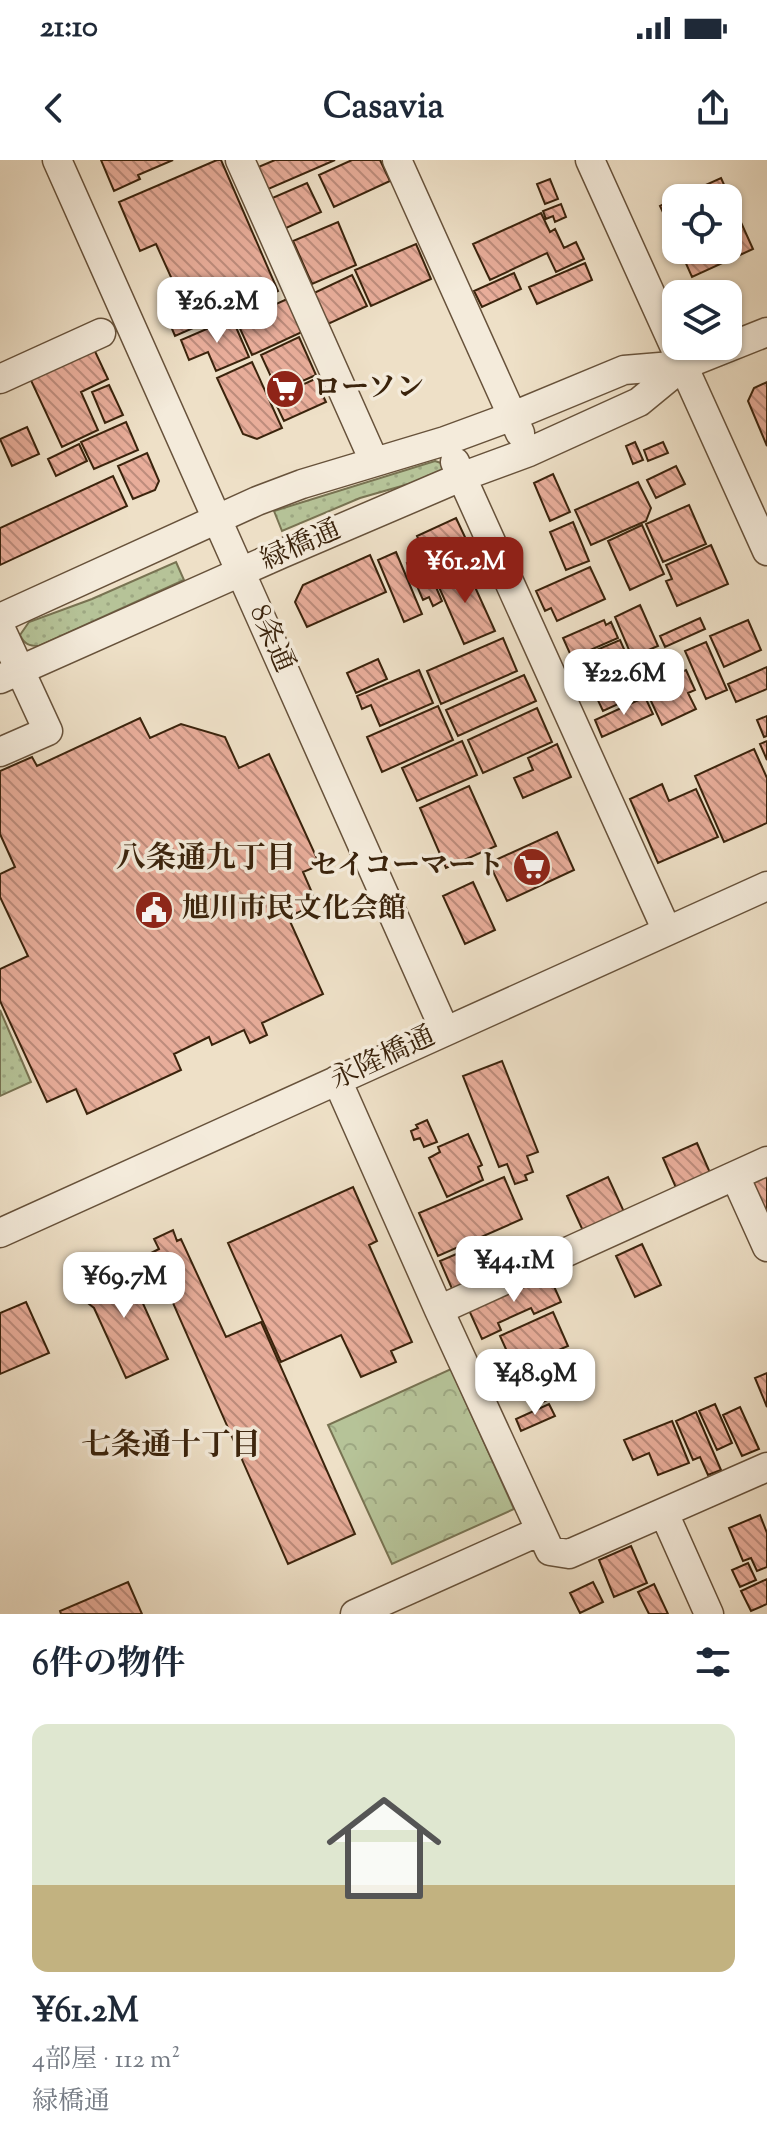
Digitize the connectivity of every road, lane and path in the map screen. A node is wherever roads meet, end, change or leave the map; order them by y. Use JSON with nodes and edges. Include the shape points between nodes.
{"nodes":[{"id":1,"x":57,"y":160,"type":"edge"},
{"id":2,"x":240,"y":160,"type":"edge"},
{"id":3,"x":397,"y":160,"type":"edge"},
{"id":4,"x":590,"y":160,"type":"edge"},
{"id":5,"x":767,"y":332,"type":"edge"},
{"id":6,"x":101,"y":333,"type":"dead end"},
{"id":7,"x":684,"y":365,"type":"junction"},
{"id":8,"x":0,"y":379,"type":"edge"},
{"id":9,"x":513,"y":416,"type":"junction"},
{"id":10,"x":445,"y":441,"type":"junction"},
{"id":11,"x":529,"y":452,"type":"junction"},
{"id":12,"x":374,"y":461,"type":"junction"},
{"id":13,"x":461,"y":477,"type":"junction"},
{"id":14,"x":217,"y":520,"type":"junction"},
{"id":15,"x":767,"y":551,"type":"edge"},
{"id":16,"x":242,"y":572,"type":"junction"},
{"id":17,"x":0,"y":618,"type":"edge"},
{"id":18,"x":0,"y":627,"type":"edge"},
{"id":19,"x":10,"y":675,"type":"edge"},
{"id":20,"x":0,"y":752,"type":"edge"},
{"id":21,"x":767,"y":886,"type":"edge"},
{"id":22,"x":667,"y":931,"type":"junction"},
{"id":23,"x":445,"y":1031,"type":"junction"},
{"id":24,"x":337,"y":1080,"type":"junction"},
{"id":25,"x":767,"y":1161,"type":"edge"},
{"id":26,"x":735,"y":1176,"type":"junction"},
{"id":27,"x":0,"y":1233,"type":"edge"},
{"id":28,"x":767,"y":1247,"type":"edge"},
{"id":29,"x":439,"y":1310,"type":"junction"},
{"id":30,"x":767,"y":1467,"type":"edge"},
{"id":31,"x":664,"y":1513,"type":"junction"},
{"id":32,"x":540,"y":1531,"type":"junction"},
{"id":33,"x":355,"y":1614,"type":"edge"},
{"id":34,"x":709,"y":1614,"type":"edge"}],
"edges":[{"from":1,"to":14,"type":"street","name":"8条通"},
{"from":2,"to":12,"type":"street"},
{"from":3,"to":9,"type":"street"},
{"from":4,"to":7,"type":"street"},
{"from":5,"to":7,"type":"street","name":"緑橋通"},
{"from":6,"to":8,"type":"street"},
{"from":7,"to":9,"type":"street","name":"緑橋通","via":[[624,370]]},
{"from":7,"to":11,"type":"street","name":"緑橋通","via":[[639,402]]},
{"from":7,"to":15,"type":"street"},
{"from":9,"to":10,"type":"street","name":"緑橋通"},
{"from":9,"to":11,"type":"street"},
{"from":10,"to":12,"type":"street","name":"緑橋通"},
{"from":10,"to":13,"type":"street"},
{"from":11,"to":13,"type":"street","name":"緑橋通"},
{"from":12,"to":14,"type":"street","name":"緑橋通","via":[[287,489]]},
{"from":13,"to":16,"type":"street","name":"緑橋通"},
{"from":13,"to":22,"type":"street"},
{"from":14,"to":16,"type":"street","name":"8条通"},
{"from":14,"to":17,"type":"street","name":"緑橋通"},
{"from":16,"to":19,"type":"street","name":"緑橋通"},
{"from":16,"to":23,"type":"street","name":"8条通"},
{"from":18,"to":19,"type":"street"},
{"from":19,"to":20,"type":"street","via":[[48,731]]},
{"from":21,"to":22,"type":"street","name":"永隆橋通"},
{"from":22,"to":23,"type":"street","name":"永隆橋通"},
{"from":23,"to":24,"type":"street","name":"永隆橋通"},
{"from":24,"to":27,"type":"street","name":"永隆橋通"},
{"from":24,"to":29,"type":"street"},
{"from":25,"to":26,"type":"street"},
{"from":26,"to":28,"type":"street"},
{"from":26,"to":29,"type":"street"},
{"from":29,"to":32,"type":"street"},
{"from":30,"to":31,"type":"street"},
{"from":31,"to":32,"type":"street","via":[[569,1554],[550,1551]]},
{"from":31,"to":34,"type":"street"},
{"from":32,"to":33,"type":"street"}]}
